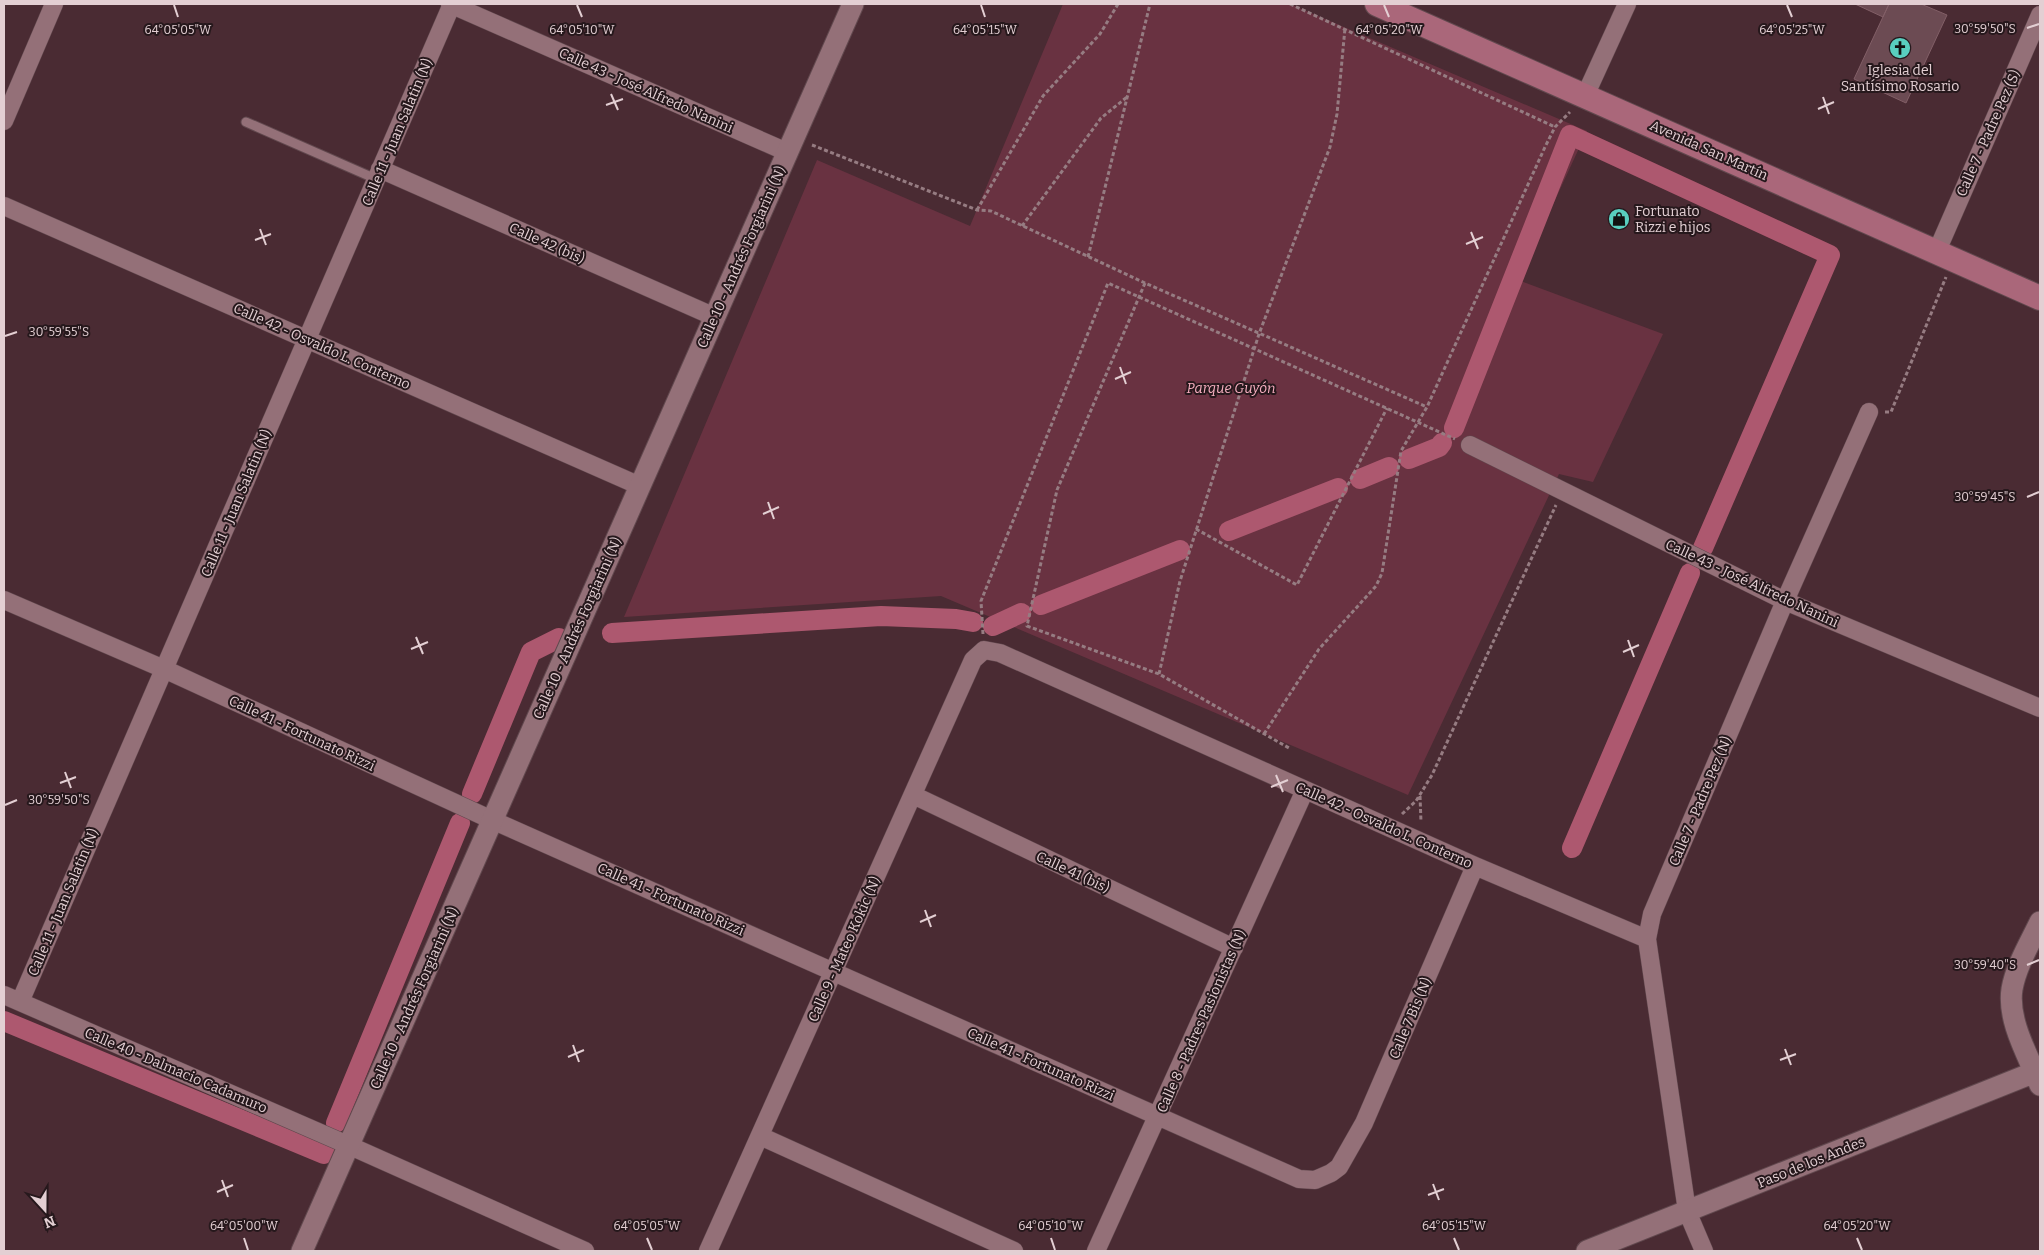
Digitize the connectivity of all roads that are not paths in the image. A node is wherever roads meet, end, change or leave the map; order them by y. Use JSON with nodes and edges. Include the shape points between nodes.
{"nodes":[{"id":1,"x":54,"y":4,"type":"edge"},
{"id":2,"x":451,"y":4,"type":"edge"},
{"id":3,"x":853,"y":4,"type":"edge"},
{"id":4,"x":1377,"y":4,"type":"edge"},
{"id":5,"x":1627,"y":4,"type":"edge"},
{"id":6,"x":2040,"y":15,"type":"edge"},
{"id":7,"x":1585,"y":96,"type":"junction"},
{"id":8,"x":4,"y":121,"type":"edge"},
{"id":9,"x":246,"y":122,"type":"dead end"},
{"id":10,"x":791,"y":145,"type":"junction"},
{"id":11,"x":378,"y":174,"type":"junction"},
{"id":12,"x":4,"y":206,"type":"edge"},
{"id":13,"x":1945,"y":255,"type":"junction"},
{"id":14,"x":2040,"y":298,"type":"edge"},
{"id":15,"x":715,"y":317,"type":"junction"},
{"id":16,"x":307,"y":339,"type":"junction"},
{"id":17,"x":1870,"y":412,"type":"road end"},
{"id":18,"x":1470,"y":445,"type":"road end"},
{"id":19,"x":640,"y":486,"type":"junction"},
{"id":20,"x":4,"y":600,"type":"edge"},
{"id":21,"x":1785,"y":601,"type":"junction"},
{"id":22,"x":984,"y":650,"type":"joint"},
{"id":23,"x":164,"y":669,"type":"junction"},
{"id":24,"x":2040,"y":708,"type":"edge"},
{"id":25,"x":1305,"y":790,"type":"junction"},
{"id":26,"x":912,"y":795,"type":"junction"},
{"id":27,"x":492,"y":820,"type":"junction"},
{"id":28,"x":1475,"y":866,"type":"junction"},
{"id":29,"x":2040,"y":922,"type":"edge"},
{"id":30,"x":1647,"y":939,"type":"junction"},
{"id":31,"x":1234,"y":948,"type":"junction"},
{"id":32,"x":834,"y":971,"type":"junction"},
{"id":33,"x":12,"y":999,"type":"edge"},
{"id":34,"x":2038,"y":1079,"type":"edge"},
{"id":35,"x":1157,"y":1116,"type":"junction"},
{"id":36,"x":760,"y":1136,"type":"junction"},
{"id":37,"x":348,"y":1145,"type":"junction"},
{"id":38,"x":1339,"y":1167,"type":"joint"},
{"id":39,"x":1687,"y":1211,"type":"junction"},
{"id":40,"x":302,"y":1251,"type":"edge"},
{"id":41,"x":585,"y":1251,"type":"edge"},
{"id":42,"x":708,"y":1251,"type":"edge"},
{"id":43,"x":1014,"y":1251,"type":"edge"},
{"id":44,"x":1096,"y":1251,"type":"edge"},
{"id":45,"x":1587,"y":1251,"type":"edge"},
{"id":46,"x":1704,"y":1251,"type":"edge"}],
"edges":[{"from":1,"to":8,"type":"street"},
{"from":2,"to":10,"type":"street","name":"Calle 43 - José Alfredo Nanini"},
{"from":2,"to":11,"type":"street","name":"Calle 11 - Juan Salatin (N)"},
{"from":3,"to":10,"type":"street","name":"Calle 10 - Andrés Forgiarini (N)"},
{"from":4,"to":7,"type":"main road","name":"Avenida San Martín"},
{"from":5,"to":7,"type":"street"},
{"from":6,"to":13,"type":"street","name":"Calle 7 - Padre Pez (S)"},
{"from":7,"to":13,"type":"main road","name":"Avenida San Martín"},
{"from":9,"to":11,"type":"lane"},
{"from":10,"to":15,"type":"street","name":"Calle 10 - Andrés Forgiarini (N)"},
{"from":11,"to":15,"type":"street","name":"Calle 42 (bis)"},
{"from":11,"to":16,"type":"street","name":"Calle 11 - Juan Salatin (N)"},
{"from":12,"to":16,"type":"street","name":"Calle 42 - Osvaldo L. Conterno"},
{"from":13,"to":14,"type":"main road","name":"Avenida San Martín"},
{"from":15,"to":19,"type":"street","name":"Calle 10 - Andrés Forgiarini (N)"},
{"from":16,"to":19,"type":"street","name":"Calle 42 - Osvaldo L. Conterno"},
{"from":16,"to":23,"type":"street","name":"Calle 11 - Juan Salatin (N)"},
{"from":17,"to":21,"type":"street","name":"Calle 7 - Padre Pez (N)"},
{"from":18,"to":21,"type":"street","name":"Calle 43 - José Alfredo Nanini"},
{"from":19,"to":27,"type":"street","name":"Calle 10 - Andrés Forgiarini (N)"},
{"from":20,"to":23,"type":"street","name":"Calle 41 - Fortunato Rizzi"},
{"from":21,"to":24,"type":"street","name":"Calle 43 - José Alfredo Nanini"},
{"from":21,"to":30,"type":"street","name":"Calle 7 - Padre Pez (N)","via":[[1652,914]]},
{"from":22,"to":25,"type":"street","name":"Calle 42 - Osvaldo L. Conterno","via":[[1000,653]]},
{"from":22,"to":26,"type":"street","name":"Calle 9 - Mateo Kokic (N)","via":[[973,660]]},
{"from":23,"to":27,"type":"street","name":"Calle 41 - Fortunato Rizzi"},
{"from":23,"to":33,"type":"street","name":"Calle 11 - Juan Salatin (N)"},
{"from":25,"to":28,"type":"street","name":"Calle 42 - Osvaldo L. Conterno"},
{"from":25,"to":31,"type":"street","name":"Calle 8 - Padres Pasionistas (N)"},
{"from":26,"to":31,"type":"street","name":"Calle 41 (bis)"},
{"from":26,"to":32,"type":"street","name":"Calle 9 - Mateo Kokic (N)"},
{"from":27,"to":32,"type":"street","name":"Calle 41 - Fortunato Rizzi"},
{"from":27,"to":37,"type":"street","name":"Calle 10 - Andrés Forgiarini (N)"},
{"from":28,"to":30,"type":"street","name":"Calle 42 - Osvaldo L. Conterno"},
{"from":28,"to":38,"type":"street","name":"Calle 7 Bis (N)","via":[[1364,1124]]},
{"from":29,"to":34,"type":"street","via":[[2015,976],[2012,991],[2016,1022]]},
{"from":30,"to":39,"type":"street","name":"Calle 7 - Padre Pez (N)"},
{"from":31,"to":35,"type":"street","name":"Calle 8 - Padres Pasionistas (N)"},
{"from":32,"to":35,"type":"street","name":"Calle 41 - Fortunato Rizzi"},
{"from":32,"to":36,"type":"street","name":"Calle 9 - Mateo Kokic (N)"},
{"from":33,"to":37,"type":"street","name":"Calle 40 - Dalmacio Cadamuro"},
{"from":34,"to":39,"type":"street","name":"Paso de los Andes"},
{"from":35,"to":38,"type":"street","name":"Calle 41 - Fortunato Rizzi","via":[[1299,1179],[1315,1180]]},
{"from":35,"to":44,"type":"street","name":"Calle 8 - Padres Pasionistas (N)"},
{"from":36,"to":42,"type":"street","name":"Calle 9 - Mateo Kokic (N)"},
{"from":36,"to":43,"type":"street"},
{"from":37,"to":40,"type":"street","name":"Calle 10 - Andrés Forgiarini (N)"},
{"from":37,"to":41,"type":"street","name":"Calle 40 - Dalmacio Cadamuro"},
{"from":39,"to":45,"type":"street","name":"Paso de los Andes"},
{"from":39,"to":46,"type":"street","name":"Calle 7 - Padre Pez (N)"}]}
